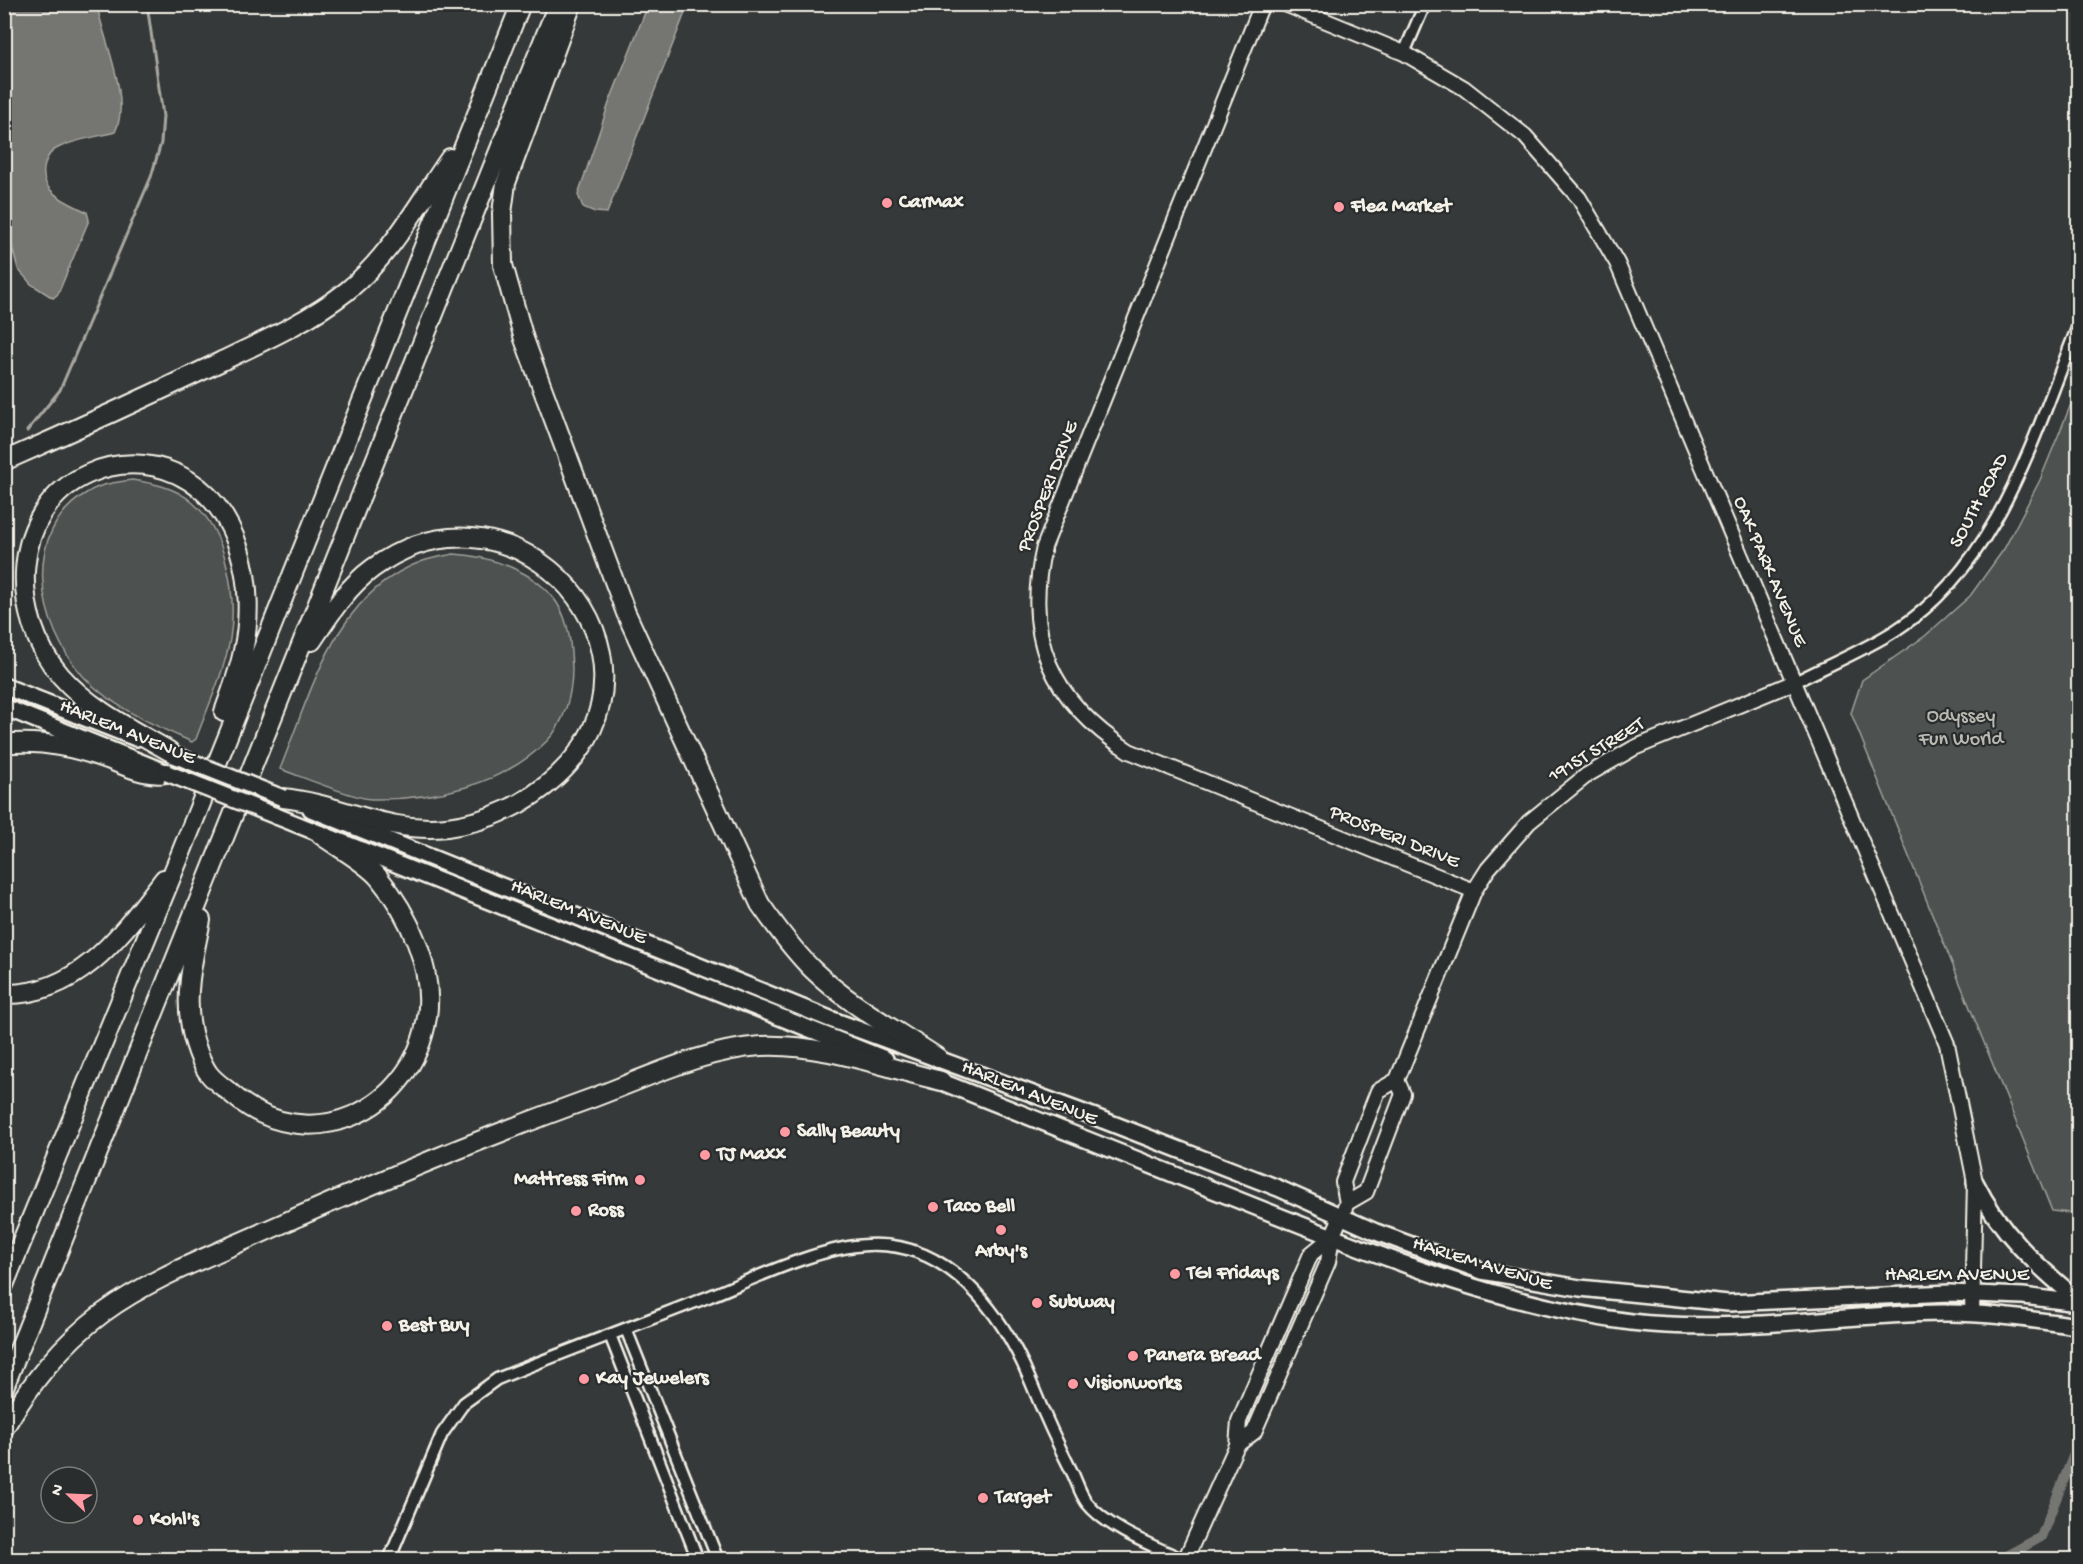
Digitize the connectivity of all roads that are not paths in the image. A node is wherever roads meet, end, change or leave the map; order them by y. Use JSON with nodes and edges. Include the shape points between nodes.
{"nodes":[{"id":1,"x":521,"y":4,"type":"edge"},
{"id":2,"x":558,"y":4,"type":"edge"},
{"id":3,"x":572,"y":4,"type":"edge"},
{"id":4,"x":1262,"y":4,"type":"edge"},
{"id":5,"x":1285,"y":4,"type":"edge"},
{"id":6,"x":1425,"y":4,"type":"edge"},
{"id":7,"x":1404,"y":53,"type":"junction"},
{"id":8,"x":468,"y":132,"type":"junction"},
{"id":9,"x":2079,"y":326,"type":"edge"},
{"id":10,"x":4,"y":461,"type":"edge"},
{"id":11,"x":290,"y":675,"type":"junction"},
{"id":12,"x":1795,"y":682,"type":"junction"},
{"id":13,"x":4,"y":686,"type":"edge"},
{"id":14,"x":4,"y":707,"type":"edge"},
{"id":15,"x":4,"y":744,"type":"edge"},
{"id":16,"x":221,"y":748,"type":"junction"},
{"id":17,"x":171,"y":753,"type":"junction"},
{"id":18,"x":167,"y":773,"type":"junction"},
{"id":19,"x":283,"y":798,"type":"junction"},
{"id":20,"x":321,"y":835,"type":"junction"},
{"id":21,"x":179,"y":858,"type":"junction"},
{"id":22,"x":213,"y":868,"type":"junction"},
{"id":23,"x":1474,"y":891,"type":"junction"},
{"id":24,"x":4,"y":994,"type":"edge"},
{"id":25,"x":938,"y":1058,"type":"junction"},
{"id":26,"x":1397,"y":1080,"type":"junction"},
{"id":27,"x":941,"y":1081,"type":"junction"},
{"id":28,"x":1975,"y":1182,"type":"junction"},
{"id":29,"x":1344,"y":1210,"type":"junction"},
{"id":30,"x":1332,"y":1237,"type":"junction"},
{"id":31,"x":4,"y":1285,"type":"edge"},
{"id":32,"x":1972,"y":1294,"type":"junction"},
{"id":33,"x":2079,"y":1301,"type":"edge"},
{"id":34,"x":1972,"y":1314,"type":"junction"},
{"id":35,"x":2079,"y":1326,"type":"edge"},
{"id":36,"x":626,"y":1329,"type":"junction"},
{"id":37,"x":609,"y":1335,"type":"junction"},
{"id":38,"x":4,"y":1387,"type":"edge"},
{"id":39,"x":4,"y":1428,"type":"edge"},
{"id":40,"x":389,"y":1560,"type":"edge"},
{"id":41,"x":698,"y":1560,"type":"edge"},
{"id":42,"x":718,"y":1560,"type":"edge"},
{"id":43,"x":1185,"y":1560,"type":"edge"}],
"edges":[{"from":1,"to":8,"type":"highway"},
{"from":2,"to":11,"type":"highway"},
{"from":3,"to":25,"type":"highway","via":[[506,183],[503,265],[524,339],[626,613],[760,904],[796,953],[821,977]]},
{"from":4,"to":23,"type":"street","name":"PROSPERI DRIVE","via":[[1044,547],[1037,606],[1041,635],[1064,692],[1082,716],[1129,751]]},
{"from":5,"to":7,"type":"street","name":"OAK PARK AVENUE"},
{"from":6,"to":7,"type":"street"},
{"from":7,"to":12,"type":"street","name":"OAK PARK AVENUE","via":[[1464,88],[1525,136],[1579,198],[1617,263]]},
{"from":8,"to":10,"type":"highway","via":[[399,236],[367,272],[327,305],[186,379]]},
{"from":8,"to":16,"type":"highway"},
{"from":9,"to":12,"type":"street","name":"SOUTH ROAD","via":[[2019,470],[1968,563],[1936,599],[1896,630]]},
{"from":11,"to":19,"type":"highway","via":[[334,608],[374,568],[413,547],[467,538],[517,548],[543,562],[567,584],[593,626],[602,686],[588,735],[563,771],[537,793],[483,819],[447,827],[404,827],[314,801]]},
{"from":11,"to":22,"type":"highway"},
{"from":12,"to":23,"type":"street","name":"191ST STREET","via":[[1655,737],[1587,775],[1529,822]]},
{"from":12,"to":28,"type":"street","name":"OAK PARK AVENUE","via":[[1947,1044]]},
{"from":13,"to":17,"type":"main road","name":"HARLEM AVENUE"},
{"from":14,"to":18,"type":"main road","name":"HARLEM AVENUE"},
{"from":15,"to":18,"type":"highway","via":[[69,747],[151,775]]},
{"from":16,"to":17,"type":"highway","via":[[219,726],[240,664],[248,623],[246,585],[233,534],[216,505],[186,478],[143,465],[110,467],[69,484],[36,523],[24,567],[27,606],[44,652],[69,685],[100,710]]},
{"from":16,"to":21,"type":"highway"},
{"from":17,"to":19,"type":"main road","name":"HARLEM AVENUE","bridge":true},
{"from":18,"to":20,"type":"main road","name":"HARLEM AVENUE","bridge":true},
{"from":19,"to":25,"type":"main road","name":"HARLEM AVENUE","via":[[830,1019]]},
{"from":20,"to":22,"type":"highway","via":[[378,877],[412,930],[427,980],[427,1016],[418,1053],[407,1071],[375,1104],[328,1123],[303,1127],[274,1120],[247,1108],[208,1074],[191,1028],[189,977]]},
{"from":20,"to":27,"type":"main road","name":"HARLEM AVENUE"},
{"from":21,"to":24,"type":"highway","via":[[119,938],[93,963],[48,987]]},
{"from":21,"to":31,"type":"highway"},
{"from":22,"to":38,"type":"highway"},
{"from":23,"to":26,"type":"street","name":"191ST STREET"},
{"from":25,"to":29,"type":"main road","name":"HARLEM AVENUE"},
{"from":26,"to":29,"type":"street","name":"191ST STREET","via":[[1378,1091],[1343,1182]]},
{"from":26,"to":29,"type":"street","name":"191ST STREET","via":[[1403,1094],[1366,1192]]},
{"from":27,"to":30,"type":"main road","name":"HARLEM AVENUE"},
{"from":27,"to":39,"type":"highway","via":[[822,1051],[759,1047],[712,1054],[513,1126],[220,1251],[123,1299],[62,1348],[30,1386]]},
{"from":28,"to":32,"type":"street","name":"OAK PARK AVENUE"},
{"from":28,"to":33,"type":"main road","via":[[1990,1213],[2037,1266]]},
{"from":29,"to":30,"type":"street","name":"191ST STREET"},
{"from":29,"to":32,"type":"main road","name":"HARLEM AVENUE","via":[[1482,1271],[1580,1288],[1728,1303]]},
{"from":30,"to":34,"type":"main road","name":"HARLEM AVENUE","via":[[1507,1298],[1564,1312],[1632,1322],[1739,1327],[1808,1320]]},
{"from":30,"to":43,"type":"street","name":"191ST STREET","via":[[1328,1262],[1254,1432],[1237,1445]]},
{"from":32,"to":33,"type":"main road","name":"HARLEM AVENUE"},
{"from":32,"to":34,"type":"street","name":"OAK PARK AVENUE"},
{"from":34,"to":35,"type":"main road","name":"HARLEM AVENUE"},
{"from":36,"to":37,"type":"street"},
{"from":36,"to":42,"type":"street"},
{"from":36,"to":43,"type":"street","via":[[822,1254],[867,1245],[935,1259],[987,1302],[1022,1359],[1087,1503],[1127,1534]]},
{"from":37,"to":40,"type":"street","via":[[497,1379],[464,1403],[442,1434]]},
{"from":37,"to":41,"type":"street"}]}
